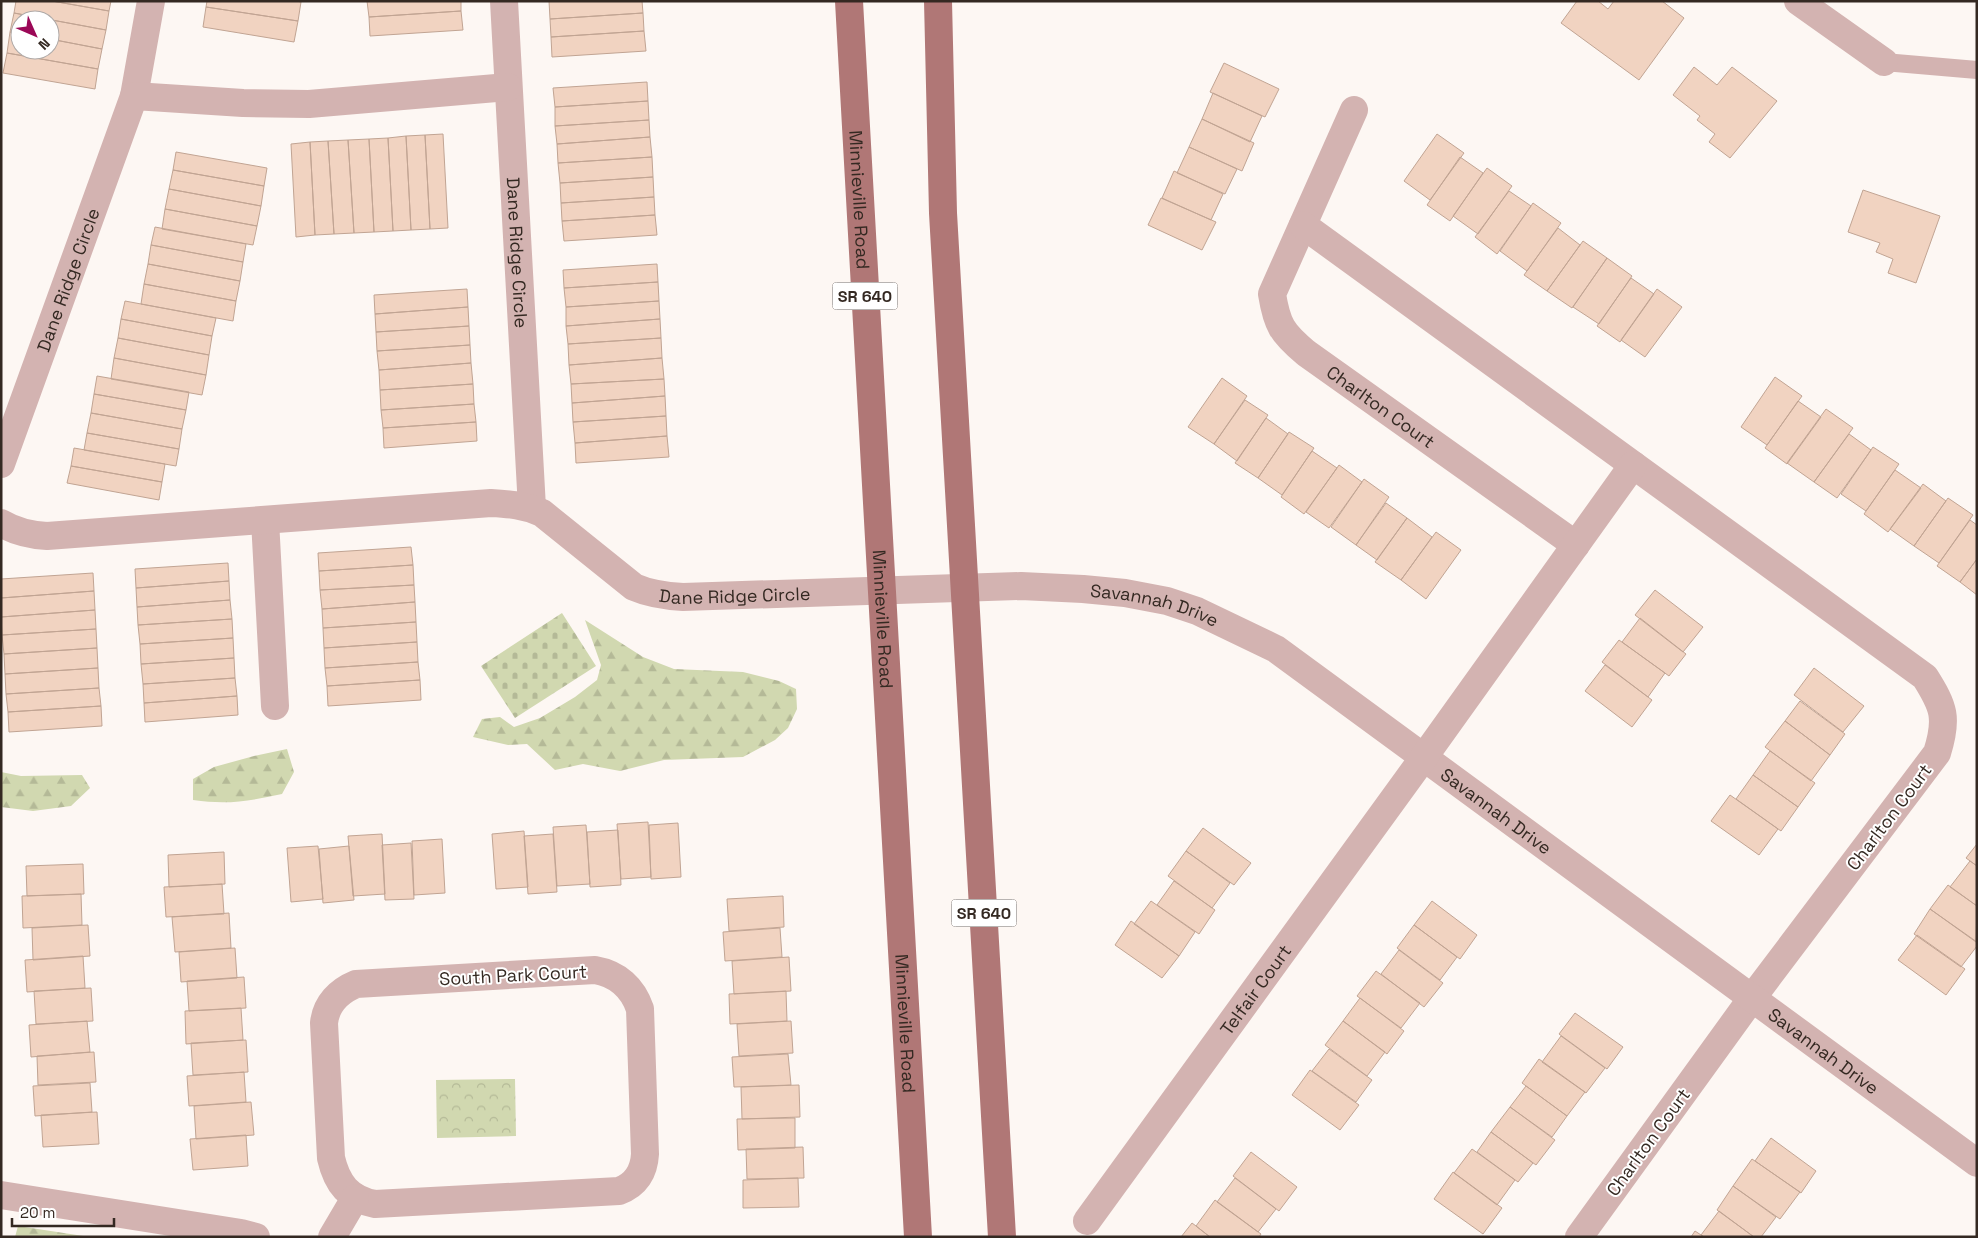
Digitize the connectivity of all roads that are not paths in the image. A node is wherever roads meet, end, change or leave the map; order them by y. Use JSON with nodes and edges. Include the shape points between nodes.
{"nodes":[{"id":1,"x":152,"y":1,"type":"edge"},
{"id":2,"x":504,"y":1,"type":"edge"},
{"id":3,"x":849,"y":1,"type":"edge"},
{"id":4,"x":938,"y":1,"type":"edge"},
{"id":5,"x":1798,"y":1,"type":"edge"},
{"id":6,"x":1884,"y":62,"type":"joint"},
{"id":7,"x":1977,"y":70,"type":"edge"},
{"id":8,"x":508,"y":87,"type":"junction"},
{"id":9,"x":134,"y":96,"type":"junction"},
{"id":10,"x":1354,"y":110,"type":"dead end"},
{"id":11,"x":1302,"y":226,"type":"junction"},
{"id":12,"x":1,"y":464,"type":"edge"},
{"id":13,"x":1633,"y":465,"type":"junction"},
{"id":14,"x":532,"y":508,"type":"junction"},
{"id":15,"x":265,"y":520,"type":"junction"},
{"id":16,"x":1,"y":523,"type":"edge"},
{"id":17,"x":1576,"y":546,"type":"junction"},
{"id":18,"x":966,"y":588,"type":"junction"},
{"id":19,"x":881,"y":591,"type":"junction"},
{"id":20,"x":275,"y":706,"type":"dead end"},
{"id":21,"x":1424,"y":758,"type":"junction"},
{"id":22,"x":1752,"y":998,"type":"junction"},
{"id":23,"x":1977,"y":1163,"type":"edge"},
{"id":24,"x":1,"y":1195,"type":"edge"},
{"id":25,"x":355,"y":1198,"type":"junction"},
{"id":26,"x":1087,"y":1221,"type":"dead end"},
{"id":27,"x":256,"y":1237,"type":"edge"},
{"id":28,"x":332,"y":1237,"type":"edge"},
{"id":29,"x":918,"y":1237,"type":"edge"},
{"id":30,"x":1002,"y":1237,"type":"edge"},
{"id":31,"x":1579,"y":1237,"type":"edge"}],
"edges":[{"from":1,"to":9,"type":"street","name":"Dane Ridge Circle"},
{"from":2,"to":8,"type":"street","name":"Dane Ridge Circle"},
{"from":3,"to":19,"type":"main road","name":"Minnieville Road","number":"SR 640"},
{"from":4,"to":18,"type":"main road","number":"SR 640","via":[[943,212]]},
{"from":5,"to":6,"type":"street"},
{"from":6,"to":7,"type":"lane"},
{"from":8,"to":9,"type":"street","via":[[309,104]]},
{"from":8,"to":14,"type":"street","name":"Dane Ridge Circle"},
{"from":9,"to":12,"type":"street","name":"Dane Ridge Circle"},
{"from":10,"to":11,"type":"street","name":"Charlton Court"},
{"from":11,"to":13,"type":"street","name":"Charlton Court"},
{"from":11,"to":17,"type":"street","name":"Charlton Court","via":[[1272,294],[1276,318],[1288,338]]},
{"from":13,"to":17,"type":"street"},
{"from":13,"to":22,"type":"street","name":"Charlton Court","via":[[1925,677],[1940,700],[1944,718],[1937,753]]},
{"from":14,"to":15,"type":"street","name":"Dane Ridge Circle","via":[[491,503]]},
{"from":14,"to":19,"type":"street","name":"Dane Ridge Circle","via":[[634,587],[648,594],[682,597]]},
{"from":15,"to":16,"type":"street","name":"Dane Ridge Circle","via":[[47,536],[10,529]]},
{"from":15,"to":20,"type":"street"},
{"from":17,"to":21,"type":"street"},
{"from":18,"to":19,"type":"street","name":"Dane Ridge Circle"},
{"from":18,"to":21,"type":"street","name":"Savannah Drive","via":[[1021,586],[1125,593],[1197,611],[1276,649]]},
{"from":18,"to":30,"type":"main road","number":"SR 640"},
{"from":19,"to":29,"type":"main road","name":"Minnieville Road","number":"SR 640"},
{"from":21,"to":22,"type":"street","name":"Savannah Drive"},
{"from":21,"to":26,"type":"street","name":"Telfair Court"},
{"from":22,"to":23,"type":"street","name":"Savannah Drive"},
{"from":22,"to":31,"type":"street","name":"Charlton Court"},
{"from":24,"to":27,"type":"street"},
{"from":25,"to":25,"type":"street","name":"South Park Court","via":[[375,1204],[619,1192],[634,1183],[642,1172],[645,1154],[640,1009],[631,990],[615,977],[596,970],[356,984],[347,988],[328,1007],[324,1023],[331,1158],[343,1188]]},
{"from":25,"to":28,"type":"street"}]}
